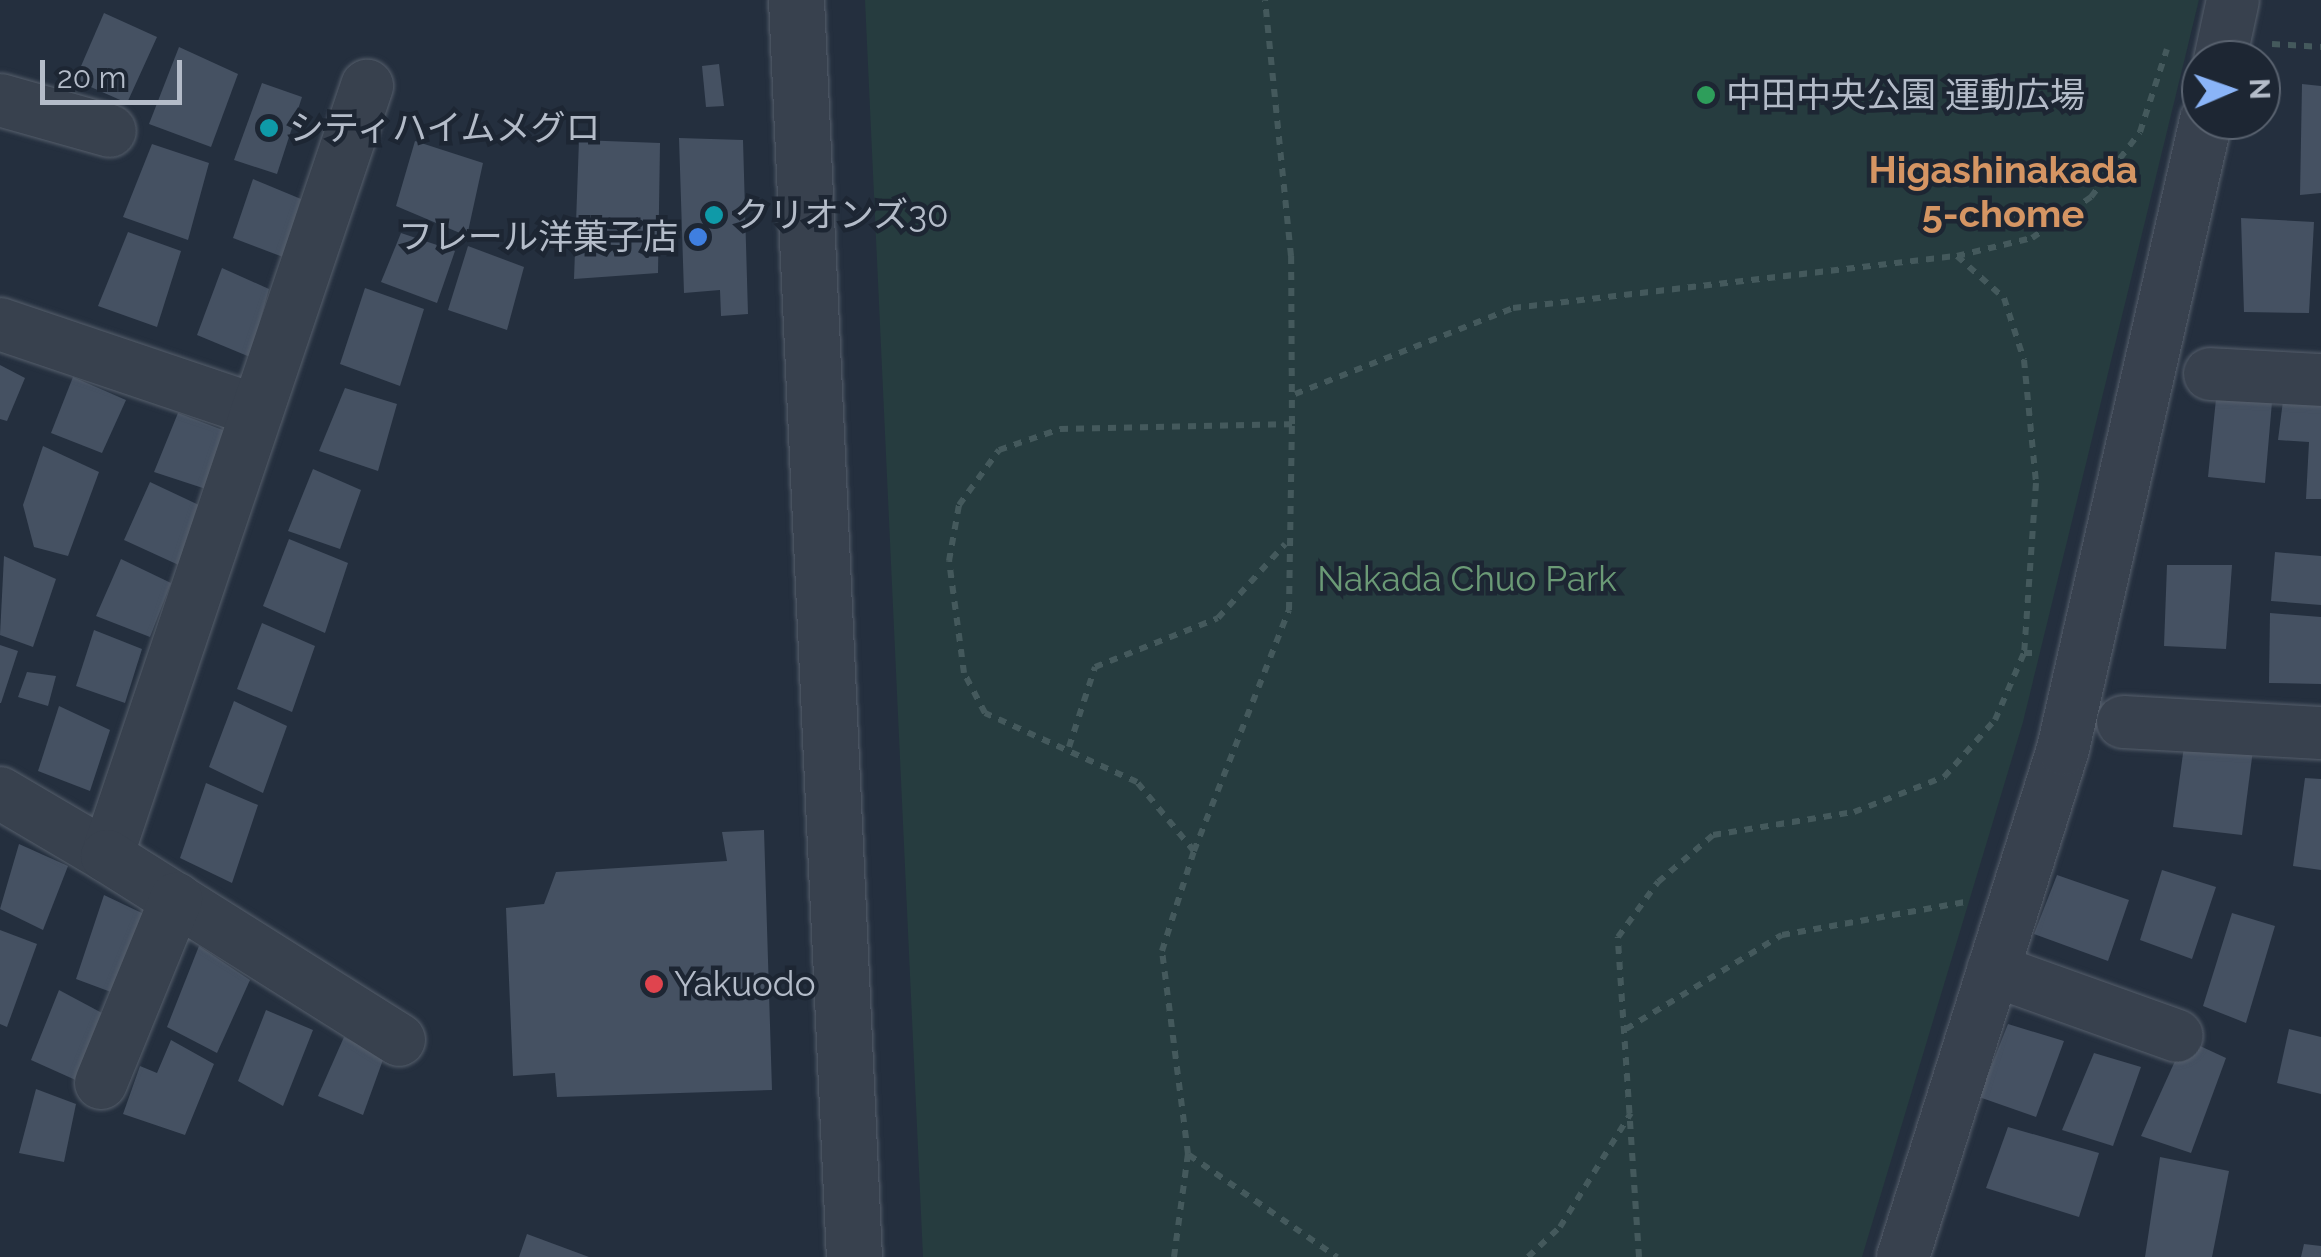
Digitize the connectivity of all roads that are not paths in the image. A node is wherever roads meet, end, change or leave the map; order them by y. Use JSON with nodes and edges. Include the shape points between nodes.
{"nodes":[{"id":1,"x":796,"y":0,"type":"edge"},
{"id":2,"x":2233,"y":0,"type":"edge"},
{"id":3,"x":2224,"y":40,"type":"edge"},
{"id":4,"x":367,"y":86,"type":"dead end"},
{"id":5,"x":0,"y":100,"type":"edge"},
{"id":6,"x":110,"y":131,"type":"dead end"},
{"id":7,"x":2201,"y":140,"type":"edge"},
{"id":8,"x":0,"y":324,"type":"edge"},
{"id":9,"x":2210,"y":374,"type":"dead end"},
{"id":10,"x":2321,"y":380,"type":"edge"},
{"id":11,"x":257,"y":410,"type":"junction"},
{"id":12,"x":2123,"y":722,"type":"dead end"},
{"id":13,"x":2321,"y":733,"type":"edge"},
{"id":14,"x":0,"y":793,"type":"edge"},
{"id":15,"x":107,"y":856,"type":"junction"},
{"id":16,"x":176,"y":899,"type":"junction"},
{"id":17,"x":1993,"y":970,"type":"junction"},
{"id":18,"x":2176,"y":1036,"type":"dead end"},
{"id":19,"x":399,"y":1040,"type":"dead end"},
{"id":20,"x":102,"y":1083,"type":"dead end"},
{"id":21,"x":854,"y":1257,"type":"edge"},
{"id":22,"x":1903,"y":1257,"type":"edge"}],
"edges":[{"from":1,"to":21,"type":"street"},
{"from":2,"to":3,"type":"street"},
{"from":4,"to":11,"type":"street"},
{"from":5,"to":6,"type":"street"},
{"from":7,"to":17,"type":"street","via":[[2085,654]]},
{"from":8,"to":11,"type":"street"},
{"from":9,"to":10,"type":"street"},
{"from":11,"to":15,"type":"street"},
{"from":12,"to":13,"type":"street"},
{"from":14,"to":15,"type":"street"},
{"from":15,"to":16,"type":"street"},
{"from":16,"to":19,"type":"street"},
{"from":16,"to":20,"type":"street"},
{"from":17,"to":18,"type":"street"},
{"from":17,"to":22,"type":"street"}]}
